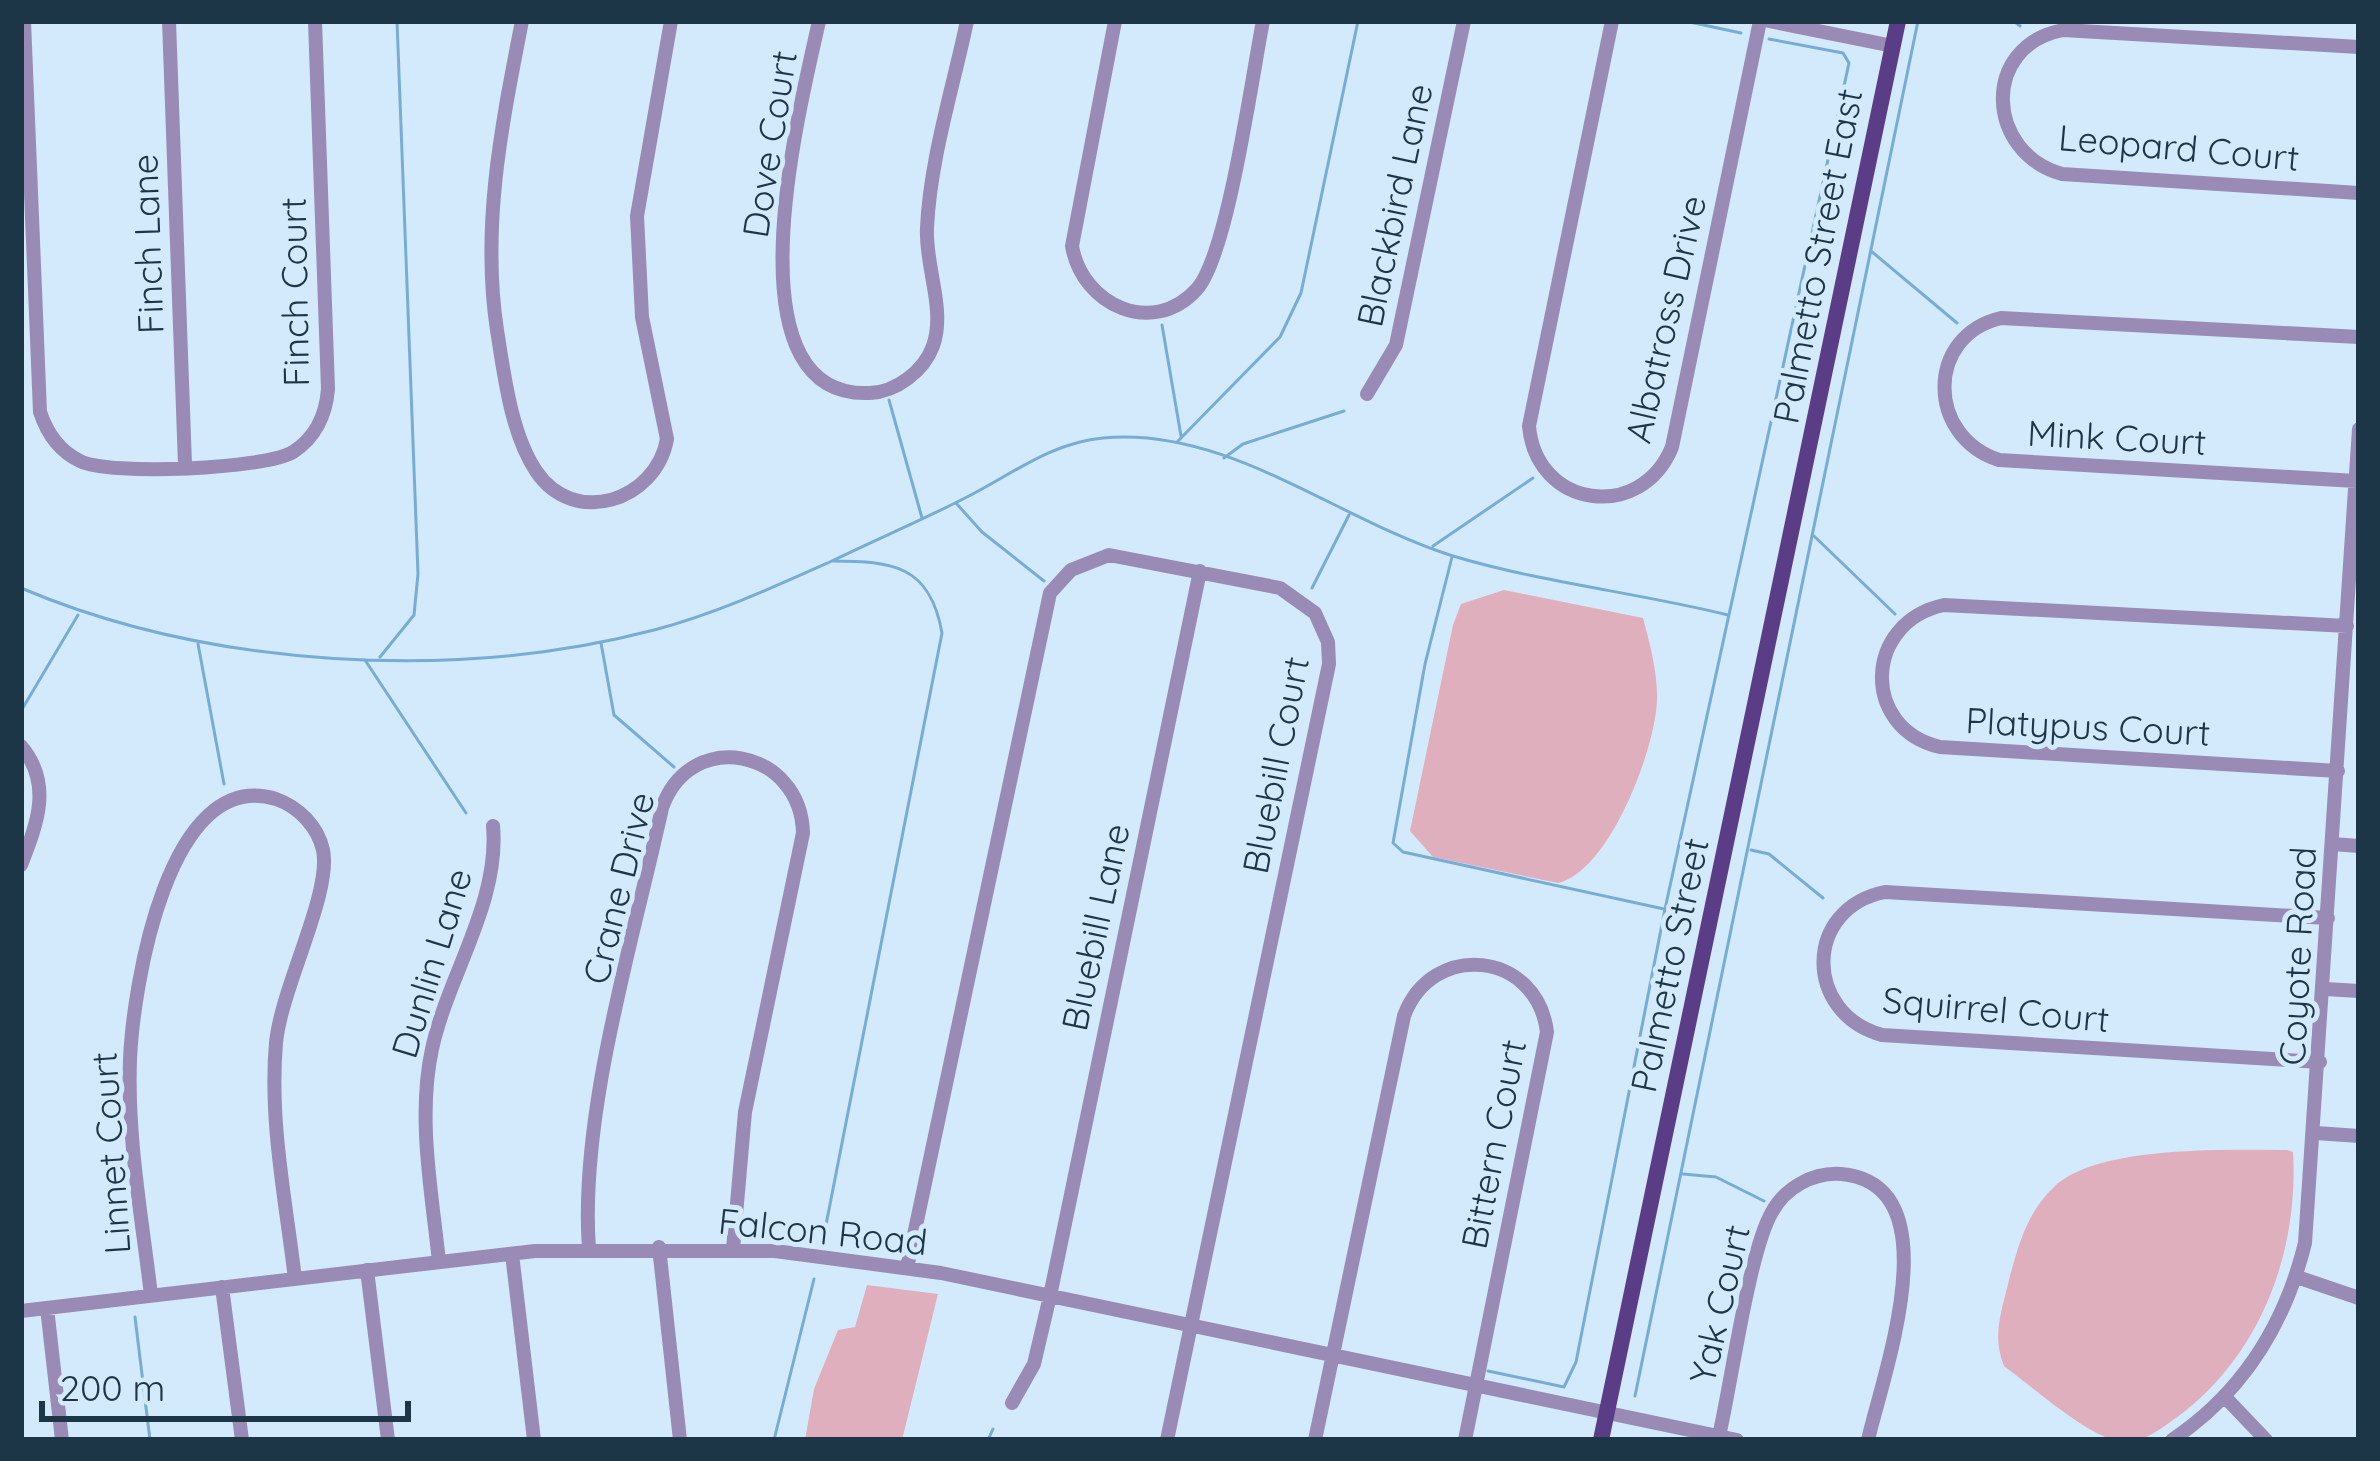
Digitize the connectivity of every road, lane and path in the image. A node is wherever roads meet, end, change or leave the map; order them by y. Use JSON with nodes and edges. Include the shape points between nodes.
{"nodes":[{"id":1,"x":24,"y":21,"type":"edge"},
{"id":2,"x":169,"y":21,"type":"edge"},
{"id":3,"x":315,"y":21,"type":"edge"},
{"id":4,"x":522,"y":21,"type":"edge"},
{"id":5,"x":671,"y":21,"type":"edge"},
{"id":6,"x":819,"y":21,"type":"edge"},
{"id":7,"x":967,"y":21,"type":"edge"},
{"id":8,"x":1115,"y":21,"type":"edge"},
{"id":9,"x":1263,"y":21,"type":"edge"},
{"id":10,"x":1464,"y":21,"type":"edge"},
{"id":11,"x":1612,"y":21,"type":"edge"},
{"id":12,"x":1760,"y":21,"type":"edge"},
{"id":13,"x":1769,"y":21,"type":"edge"},
{"id":14,"x":1898,"y":21,"type":"edge"},
{"id":15,"x":1893,"y":46,"type":"junction"},
{"id":16,"x":2359,"y":46,"type":"edge"},
{"id":17,"x":2359,"y":193,"type":"edge"},
{"id":18,"x":2359,"y":338,"type":"edge"},
{"id":19,"x":1367,"y":394,"type":"dead end"},
{"id":20,"x":2359,"y":429,"type":"edge"},
{"id":21,"x":185,"y":465,"type":"junction"},
{"id":22,"x":2356,"y":481,"type":"junction"},
{"id":23,"x":1800,"y":504,"type":"joint"},
{"id":24,"x":2355,"y":555,"type":"edge"},
{"id":25,"x":1200,"y":571,"type":"junction"},
{"id":26,"x":2347,"y":626,"type":"junction"},
{"id":27,"x":2351,"y":700,"type":"edge"},
{"id":28,"x":21,"y":746,"type":"edge"},
{"id":29,"x":2338,"y":771,"type":"junction"},
{"id":30,"x":493,"y":826,"type":"dead end"},
{"id":31,"x":2333,"y":844,"type":"junction"},
{"id":32,"x":2359,"y":845,"type":"edge"},
{"id":33,"x":21,"y":865,"type":"edge"},
{"id":34,"x":2328,"y":918,"type":"junction"},
{"id":35,"x":2325,"y":989,"type":"junction"},
{"id":36,"x":2359,"y":991,"type":"edge"},
{"id":37,"x":2320,"y":1062,"type":"junction"},
{"id":38,"x":2316,"y":1133,"type":"junction"},
{"id":39,"x":2359,"y":1136,"type":"edge"},
{"id":40,"x":659,"y":1247,"type":"junction"},
{"id":41,"x":589,"y":1249,"type":"junction"},
{"id":42,"x":733,"y":1249,"type":"junction"},
{"id":43,"x":512,"y":1254,"type":"junction"},
{"id":44,"x":439,"y":1262,"type":"junction"},
{"id":45,"x":907,"y":1268,"type":"junction"},
{"id":46,"x":368,"y":1270,"type":"junction"},
{"id":47,"x":2297,"y":1277,"type":"junction"},
{"id":48,"x":296,"y":1279,"type":"junction"},
{"id":49,"x":222,"y":1287,"type":"junction"},
{"id":50,"x":151,"y":1295,"type":"junction"},
{"id":51,"x":1050,"y":1296,"type":"junction"},
{"id":52,"x":2359,"y":1298,"type":"edge"},
{"id":53,"x":47,"y":1308,"type":"junction"},
{"id":54,"x":21,"y":1311,"type":"edge"},
{"id":55,"x":1191,"y":1325,"type":"junction"},
{"id":56,"x":1333,"y":1355,"type":"junction"},
{"id":57,"x":1476,"y":1385,"type":"junction"},
{"id":58,"x":2224,"y":1396,"type":"junction"},
{"id":59,"x":1012,"y":1403,"type":"dead end"},
{"id":60,"x":1607,"y":1413,"type":"junction"},
{"id":61,"x":1719,"y":1436,"type":"junction"},
{"id":62,"x":62,"y":1440,"type":"edge"},
{"id":63,"x":242,"y":1440,"type":"edge"},
{"id":64,"x":388,"y":1440,"type":"edge"},
{"id":65,"x":534,"y":1440,"type":"edge"},
{"id":66,"x":680,"y":1440,"type":"edge"},
{"id":67,"x":1167,"y":1440,"type":"edge"},
{"id":68,"x":1316,"y":1440,"type":"edge"},
{"id":69,"x":1465,"y":1440,"type":"edge"},
{"id":70,"x":1601,"y":1440,"type":"edge"},
{"id":71,"x":1737,"y":1440,"type":"edge"},
{"id":72,"x":1868,"y":1440,"type":"edge"},
{"id":73,"x":2172,"y":1440,"type":"edge"},
{"id":74,"x":2266,"y":1440,"type":"edge"}],
"edges":[{"from":1,"to":21,"type":"street","name":"Finch Court","via":[[43,421],[65,452],[90,465]]},
{"from":2,"to":21,"type":"street","name":"Finch Lane"},
{"from":3,"to":21,"type":"street","name":"Finch Court","via":[[326,409],[312,436],[280,459]]},
{"from":4,"to":5,"type":"street","via":[[496,158],[497,327],[536,471],[561,494],[594,502],[644,484],[667,439],[639,294],[637,217]]},
{"from":6,"to":7,"type":"street","name":"Dove Court","via":[[785,191],[783,284],[810,366],[835,386],[866,394],[903,382],[933,346],[927,223]]},
{"from":8,"to":9,"type":"street","via":[[1072,246],[1095,292],[1144,313],[1187,298],[1209,271]]},
{"from":10,"to":19,"type":"street","name":"Blackbird Lane","via":[[1396,345]]},
{"from":11,"to":12,"type":"street","name":"Albatross Drive","via":[[1529,426],[1552,478],[1599,499],[1645,485],[1672,447]]},
{"from":13,"to":15,"type":"street"},
{"from":14,"to":15,"type":"main road","name":"Palmetto Street East"},
{"from":15,"to":23,"type":"main road","name":"Palmetto Street East"},
{"from":16,"to":17,"type":"street","name":"Leopard Court","via":[[2063,30],[2025,47],[2001,93],[2016,145],[2062,174]]},
{"from":18,"to":22,"type":"street","name":"Mink Court","via":[[2001,318],[1958,344],[1943,393],[1960,436],[1999,460]]},
{"from":20,"to":22,"type":"street","name":"Coyote Road"},
{"from":22,"to":24,"type":"street","name":"Coyote Road"},
{"from":23,"to":60,"type":"main road","name":"Palmetto Street"},
{"from":24,"to":26,"type":"street","name":"Coyote Road"},
{"from":25,"to":45,"type":"street","name":"Bluebill Court","via":[[1099,557],[1071,570],[1046,603]]},
{"from":25,"to":51,"type":"street","name":"Bluebill Lane"},
{"from":25,"to":55,"type":"street","name":"Bluebill Court","via":[[1300,598],[1321,622],[1329,653]]},
{"from":26,"to":27,"type":"street","name":"Coyote Road"},
{"from":26,"to":29,"type":"street","name":"Platypus Court","via":[[1944,605],[1903,624],[1888,642],[1880,676],[1900,727],[1940,747]]},
{"from":27,"to":29,"type":"street","name":"Coyote Road"},
{"from":28,"to":33,"type":"street","via":[[41,793]]},
{"from":29,"to":31,"type":"street","name":"Coyote Road"},
{"from":30,"to":44,"type":"street","name":"Dunlin Lane","via":[[490,879],[437,1024],[427,1085]]},
{"from":31,"to":32,"type":"street"},
{"from":31,"to":34,"type":"street","name":"Coyote Road"},
{"from":34,"to":35,"type":"street","name":"Coyote Road"},
{"from":34,"to":37,"type":"street","name":"Squirrel Court","via":[[1885,892],[1845,910],[1821,959],[1841,1012],[1882,1035]]},
{"from":35,"to":36,"type":"street"},
{"from":35,"to":37,"type":"street","name":"Coyote Road"},
{"from":37,"to":38,"type":"street","name":"Coyote Road"},
{"from":38,"to":39,"type":"street"},
{"from":38,"to":47,"type":"street","name":"Coyote Road"},
{"from":40,"to":41,"type":"street","name":"Falcon Road"},
{"from":40,"to":42,"type":"street","name":"Falcon Road"},
{"from":40,"to":66,"type":"street"},
{"from":41,"to":42,"type":"street","name":"Crane Drive","via":[[593,1131],[662,808],[690,769],[731,756],[784,779],[803,832],[745,1112]]},
{"from":41,"to":43,"type":"street","name":"Falcon Road"},
{"from":42,"to":45,"type":"street","name":"Falcon Road"},
{"from":43,"to":44,"type":"street","name":"Falcon Road"},
{"from":43,"to":65,"type":"street"},
{"from":44,"to":46,"type":"street","name":"Falcon Road"},
{"from":45,"to":51,"type":"street","name":"Falcon Road"},
{"from":46,"to":48,"type":"street","name":"Falcon Road"},
{"from":46,"to":64,"type":"street"},
{"from":47,"to":52,"type":"street"},
{"from":47,"to":58,"type":"street","name":"Coyote Road","via":[[2267,1341]]},
{"from":48,"to":49,"type":"street","name":"Falcon Road"},
{"from":48,"to":50,"type":"street","name":"Linnet Court","via":[[275,1057],[324,854],[296,810],[246,796],[214,806],[191,832],[141,974],[130,1101]]},
{"from":49,"to":50,"type":"street","name":"Falcon Road"},
{"from":49,"to":63,"type":"street"},
{"from":50,"to":53,"type":"street","name":"Falcon Road"},
{"from":51,"to":55,"type":"street","name":"Falcon Road"},
{"from":51,"to":59,"type":"street","name":"Bluebill Lane","via":[[1034,1364]]},
{"from":53,"to":54,"type":"street","name":"Falcon Road"},
{"from":53,"to":62,"type":"street"},
{"from":55,"to":56,"type":"street","name":"Falcon Road"},
{"from":55,"to":67,"type":"street","name":"Bluebill Court"},
{"from":56,"to":57,"type":"street","name":"Falcon Road"},
{"from":56,"to":57,"type":"street","name":"Bittern Court","via":[[1408,1006],[1434,975],[1484,963],[1524,982],[1546,1032]]},
{"from":56,"to":68,"type":"street","name":"Bittern Court"},
{"from":57,"to":60,"type":"street","name":"Falcon Road"},
{"from":57,"to":69,"type":"street","name":"Bittern Court"},
{"from":58,"to":73,"type":"street","name":"Coyote Road"},
{"from":58,"to":74,"type":"street"},
{"from":60,"to":61,"type":"street"},
{"from":60,"to":70,"type":"main road","name":"Palmetto Street"},
{"from":61,"to":71,"type":"street"},
{"from":61,"to":72,"type":"street","name":"Yak Court","via":[[1767,1220],[1794,1188],[1833,1174],[1856,1177],[1886,1196],[1907,1240]]}]}
